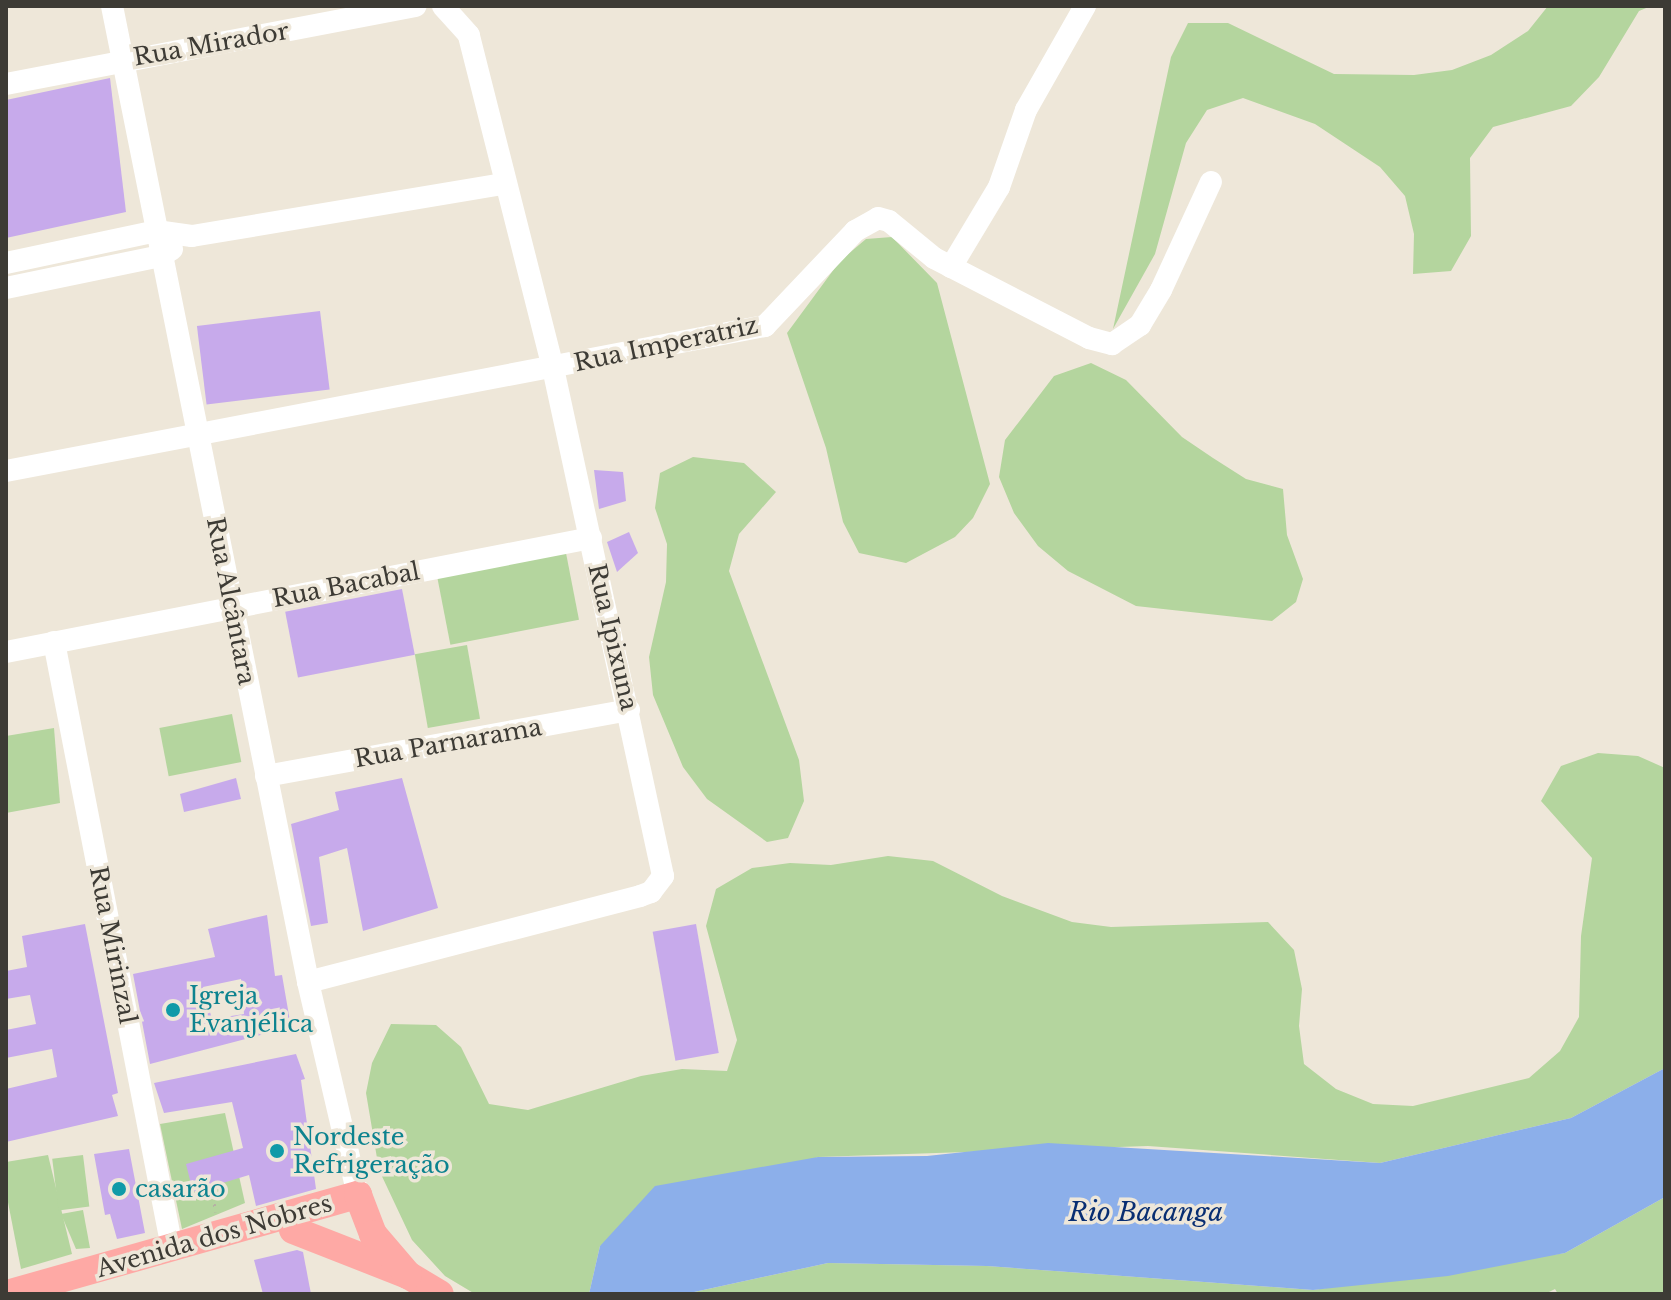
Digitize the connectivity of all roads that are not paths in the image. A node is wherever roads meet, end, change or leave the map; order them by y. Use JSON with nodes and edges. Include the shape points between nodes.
{"nodes":[{"id":1,"x":112,"y":6,"type":"edge"},
{"id":2,"x":416,"y":6,"type":"edge"},
{"id":3,"x":443,"y":6,"type":"edge"},
{"id":4,"x":1085,"y":6,"type":"edge"},
{"id":5,"x":122,"y":61,"type":"junction"},
{"id":6,"x":6,"y":84,"type":"edge"},
{"id":7,"x":1211,"y":182,"type":"dead end"},
{"id":8,"x":503,"y":184,"type":"junction"},
{"id":9,"x":156,"y":231,"type":"junction"},
{"id":10,"x":192,"y":236,"type":"junction"},
{"id":11,"x":161,"y":256,"type":"junction"},
{"id":12,"x":6,"y":263,"type":"edge"},
{"id":13,"x":951,"y":267,"type":"junction"},
{"id":14,"x":6,"y":288,"type":"edge"},
{"id":15,"x":553,"y":368,"type":"junction"},
{"id":16,"x":197,"y":433,"type":"junction"},
{"id":17,"x":6,"y":471,"type":"edge"},
{"id":18,"x":591,"y":538,"type":"junction"},
{"id":19,"x":232,"y":608,"type":"junction"},
{"id":20,"x":54,"y":642,"type":"junction"},
{"id":21,"x":6,"y":652,"type":"edge"},
{"id":22,"x":629,"y":710,"type":"junction"},
{"id":23,"x":266,"y":776,"type":"junction"},
{"id":24,"x":308,"y":982,"type":"junction"},
{"id":25,"x":360,"y":1203,"type":"junction"},
{"id":26,"x":293,"y":1230,"type":"junction"},
{"id":27,"x":172,"y":1248,"type":"junction"},
{"id":28,"x":408,"y":1275,"type":"junction"},
{"id":29,"x":7,"y":1294,"type":"edge"},
{"id":30,"x":58,"y":1294,"type":"edge"},
{"id":31,"x":440,"y":1294,"type":"edge"}],
"edges":[{"from":1,"to":5,"type":"street","name":"Rua Alcântara"},
{"from":2,"to":5,"type":"street","name":"Rua Mirador"},
{"from":3,"to":8,"type":"street","name":"Rua Ipixuna","via":[[469,35]]},
{"from":4,"to":13,"type":"street","via":[[1026,110],[999,187]]},
{"from":5,"to":6,"type":"street","name":"Rua Mirador"},
{"from":5,"to":9,"type":"street","name":"Rua Alcântara"},
{"from":7,"to":13,"type":"street","name":"Rua Imperatriz","via":[[1140,325],[1112,344],[1089,338]]},
{"from":8,"to":10,"type":"street"},
{"from":8,"to":15,"type":"street","name":"Rua Ipixuna"},
{"from":9,"to":10,"type":"street"},
{"from":9,"to":11,"type":"street","name":"Rua Alcântara"},
{"from":9,"to":12,"type":"street"},
{"from":10,"to":11,"type":"street"},
{"from":11,"to":14,"type":"street"},
{"from":11,"to":16,"type":"street","name":"Rua Alcântara"},
{"from":13,"to":15,"type":"street","name":"Rua Imperatriz","via":[[889,221],[873,219],[765,326]]},
{"from":15,"to":16,"type":"street","name":"Rua Imperatriz"},
{"from":15,"to":18,"type":"street","name":"Rua Ipixuna"},
{"from":16,"to":17,"type":"street","name":"Rua Imperatriz"},
{"from":16,"to":19,"type":"street","name":"Rua Alcântara"},
{"from":18,"to":19,"type":"street","name":"Rua Bacabal"},
{"from":18,"to":22,"type":"street","name":"Rua Ipixuna"},
{"from":19,"to":20,"type":"street","name":"Rua Bacabal"},
{"from":19,"to":23,"type":"street","name":"Rua Alcântara"},
{"from":20,"to":21,"type":"street","name":"Rua Bacabal"},
{"from":20,"to":27,"type":"street","name":"Rua Mirinzal"},
{"from":22,"to":23,"type":"street","name":"Rua Parnarama"},
{"from":22,"to":24,"type":"street","name":"Rua Ipixuna","via":[[665,864],[651,892]]},
{"from":23,"to":24,"type":"street","name":"Rua Alcântara"},
{"from":24,"to":25,"type":"street","name":"Rua Alcântara"},
{"from":25,"to":26,"type":"main road","name":"Avenida dos Nobres"},
{"from":25,"to":27,"type":"main road","name":"Avenida dos Nobres"},
{"from":25,"to":28,"type":"main road","name":"Avenida dos Nobres","via":[[382,1246]]},
{"from":26,"to":28,"type":"main road","name":"Avenida dos Nobres"},
{"from":26,"to":30,"type":"main road","name":"Avenida dos Nobres"},
{"from":27,"to":29,"type":"main road","name":"Avenida dos Nobres"},
{"from":28,"to":31,"type":"main road","name":"Avenida dos Nobres"}]}
